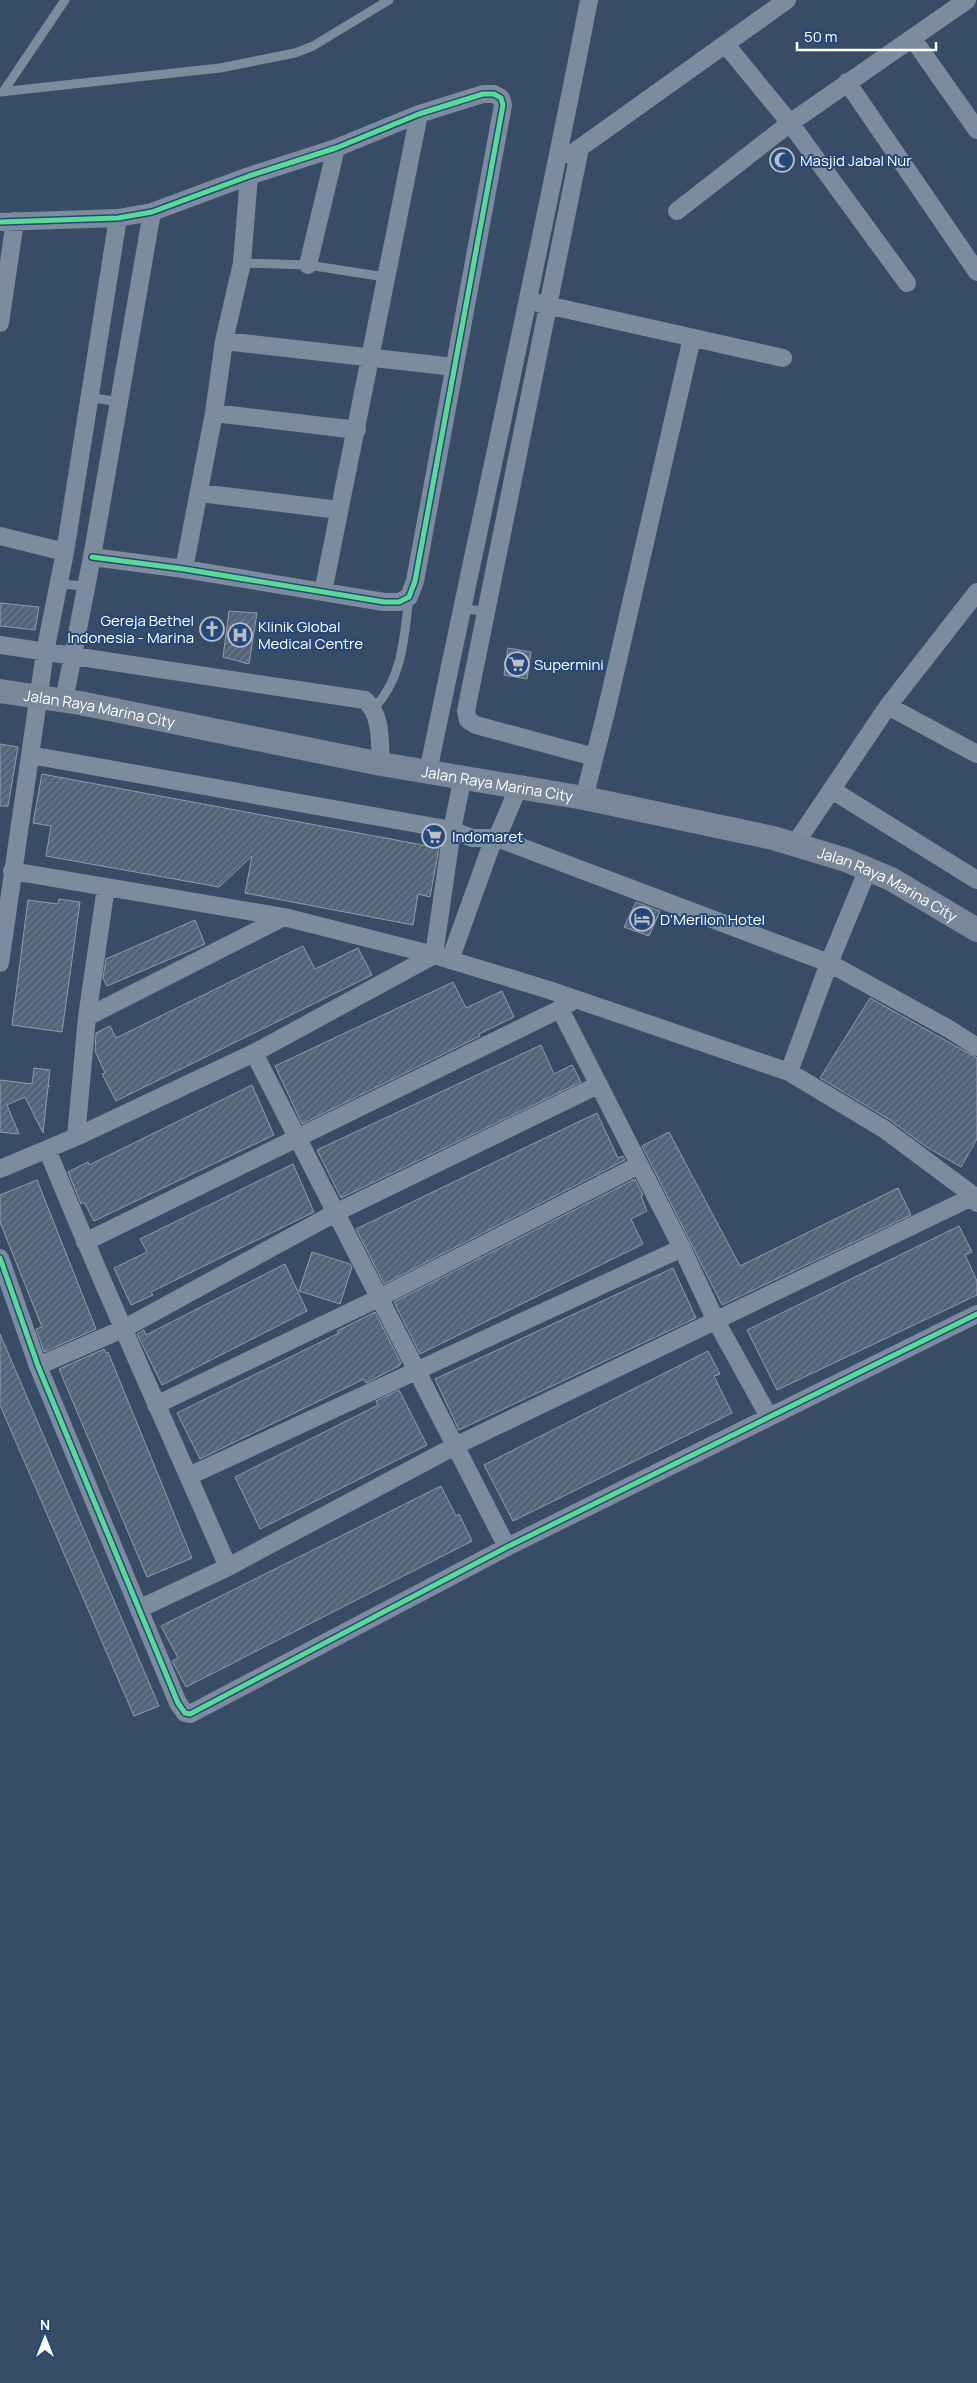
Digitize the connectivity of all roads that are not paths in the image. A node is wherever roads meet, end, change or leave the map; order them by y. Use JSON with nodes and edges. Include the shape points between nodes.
{"nodes":[{"id":1,"x":65,"y":0,"type":"edge"},
{"id":2,"x":389,"y":0,"type":"edge"},
{"id":3,"x":588,"y":0,"type":"edge"},
{"id":4,"x":787,"y":0,"type":"edge"},
{"id":5,"x":967,"y":0,"type":"edge"},
{"id":6,"x":913,"y":39,"type":"junction"},
{"id":7,"x":726,"y":45,"type":"junction"},
{"id":8,"x":847,"y":82,"type":"junction"},
{"id":9,"x":1,"y":92,"type":"edge"},
{"id":10,"x":419,"y":114,"type":"junction"},
{"id":11,"x":790,"y":123,"type":"junction"},
{"id":12,"x":977,"y":130,"type":"edge"},
{"id":13,"x":336,"y":148,"type":"junction"},
{"id":14,"x":580,"y":148,"type":"junction"},
{"id":15,"x":557,"y":164,"type":"junction"},
{"id":16,"x":249,"y":176,"type":"junction"},
{"id":17,"x":677,"y":211,"type":"dead end"},
{"id":18,"x":152,"y":212,"type":"junction"},
{"id":19,"x":118,"y":218,"type":"junction"},
{"id":20,"x":8,"y":221,"type":"edge"},
{"id":21,"x":242,"y":263,"type":"junction"},
{"id":22,"x":308,"y":264,"type":"junction"},
{"id":23,"x":977,"y":272,"type":"edge"},
{"id":24,"x":385,"y":277,"type":"junction"},
{"id":25,"x":907,"y":283,"type":"dead end"},
{"id":26,"x":527,"y":301,"type":"junction"},
{"id":27,"x":548,"y":306,"type":"junction"},
{"id":28,"x":0,"y":323,"type":"edge"},
{"id":29,"x":692,"y":338,"type":"junction"},
{"id":30,"x":224,"y":341,"type":"junction"},
{"id":31,"x":370,"y":356,"type":"junction"},
{"id":32,"x":783,"y":358,"type":"dead end"},
{"id":33,"x":454,"y":367,"type":"junction"},
{"id":34,"x":89,"y":397,"type":"junction"},
{"id":35,"x":119,"y":402,"type":"junction"},
{"id":36,"x":214,"y":413,"type":"junction"},
{"id":37,"x":357,"y":430,"type":"junction"},
{"id":38,"x":507,"y":451,"type":"junction"},
{"id":39,"x":200,"y":493,"type":"junction"},
{"id":40,"x":339,"y":510,"type":"junction"},
{"id":41,"x":0,"y":536,"type":"edge"},
{"id":42,"x":65,"y":552,"type":"junction"},
{"id":43,"x":92,"y":557,"type":"junction"},
{"id":44,"x":184,"y":569,"type":"junction"},
{"id":45,"x":59,"y":584,"type":"junction"},
{"id":46,"x":85,"y":586,"type":"junction"},
{"id":47,"x":323,"y":592,"type":"junction"},
{"id":48,"x":977,"y":592,"type":"edge"},
{"id":49,"x":409,"y":597,"type":"junction"},
{"id":50,"x":461,"y":609,"type":"junction"},
{"id":51,"x":486,"y":611,"type":"junction"},
{"id":52,"x":0,"y":645,"type":"edge"},
{"id":53,"x":45,"y":652,"type":"junction"},
{"id":54,"x":72,"y":655,"type":"junction"},
{"id":55,"x":0,"y":691,"type":"edge"},
{"id":56,"x":39,"y":696,"type":"junction"},
{"id":57,"x":64,"y":701,"type":"junction"},
{"id":58,"x":888,"y":706,"type":"junction"},
{"id":59,"x":374,"y":708,"type":"junction"},
{"id":60,"x":974,"y":745,"type":"edge"},
{"id":61,"x":30,"y":755,"type":"junction"},
{"id":62,"x":594,"y":757,"type":"junction"},
{"id":63,"x":381,"y":764,"type":"junction"},
{"id":64,"x":428,"y":772,"type":"junction"},
{"id":65,"x":463,"y":776,"type":"junction"},
{"id":66,"x":519,"y":786,"type":"junction"},
{"id":67,"x":832,"y":790,"type":"junction"},
{"id":68,"x":584,"y":798,"type":"junction"},
{"id":69,"x":452,"y":830,"type":"junction"},
{"id":70,"x":497,"y":838,"type":"junction"},
{"id":71,"x":795,"y":844,"type":"junction"},
{"id":72,"x":868,"y":870,"type":"junction"},
{"id":73,"x":12,"y":871,"type":"junction"},
{"id":74,"x":977,"y":880,"type":"edge"},
{"id":75,"x":106,"y":887,"type":"junction"},
{"id":76,"x":284,"y":917,"type":"junction"},
{"id":77,"x":977,"y":930,"type":"edge"},
{"id":78,"x":442,"y":957,"type":"junction"},
{"id":79,"x":0,"y":962,"type":"edge"},
{"id":80,"x":829,"y":963,"type":"junction"},
{"id":81,"x":567,"y":1005,"type":"junction"},
{"id":82,"x":87,"y":1018,"type":"junction"},
{"id":83,"x":977,"y":1047,"type":"edge"},
{"id":84,"x":254,"y":1053,"type":"junction"},
{"id":85,"x":789,"y":1072,"type":"junction"},
{"id":86,"x":598,"y":1086,"type":"junction"},
{"id":87,"x":76,"y":1137,"type":"junction"},
{"id":88,"x":297,"y":1139,"type":"junction"},
{"id":89,"x":46,"y":1149,"type":"junction"},
{"id":90,"x":639,"y":1165,"type":"junction"},
{"id":91,"x":0,"y":1169,"type":"edge"},
{"id":92,"x":975,"y":1200,"type":"edge"},
{"id":93,"x":335,"y":1213,"type":"junction"},
{"id":94,"x":85,"y":1242,"type":"junction"},
{"id":95,"x":682,"y":1248,"type":"junction"},
{"id":96,"x":0,"y":1258,"type":"edge"},
{"id":97,"x":379,"y":1298,"type":"junction"},
{"id":98,"x":977,"y":1314,"type":"edge"},
{"id":99,"x":716,"y":1320,"type":"junction"},
{"id":100,"x":125,"y":1328,"type":"junction"},
{"id":101,"x":38,"y":1366,"type":"junction"},
{"id":102,"x":415,"y":1370,"type":"junction"},
{"id":103,"x":156,"y":1405,"type":"junction"},
{"id":104,"x":769,"y":1417,"type":"junction"},
{"id":105,"x":455,"y":1446,"type":"junction"},
{"id":106,"x":189,"y":1476,"type":"junction"},
{"id":107,"x":507,"y":1547,"type":"junction"},
{"id":108,"x":228,"y":1567,"type":"junction"},
{"id":109,"x":139,"y":1609,"type":"junction"}],
"edges":[{"from":1,"to":9,"type":"lane"},
{"from":2,"to":9,"type":"lane","via":[[313,46],[295,53],[220,68]]},
{"from":3,"to":15,"type":"street"},
{"from":4,"to":7,"type":"street"},
{"from":5,"to":6,"type":"street"},
{"from":6,"to":8,"type":"street"},
{"from":6,"to":12,"type":"street"},
{"from":7,"to":11,"type":"street"},
{"from":7,"to":14,"type":"street"},
{"from":8,"to":11,"type":"street"},
{"from":8,"to":23,"type":"street"},
{"from":10,"to":13,"type":"street"},
{"from":10,"to":24,"type":"street"},
{"from":10,"to":33,"type":"street","via":[[483,94],[494,94],[503,105]]},
{"from":11,"to":17,"type":"street"},
{"from":11,"to":25,"type":"street"},
{"from":13,"to":16,"type":"street"},
{"from":13,"to":22,"type":"street"},
{"from":14,"to":15,"type":"street"},
{"from":14,"to":27,"type":"street"},
{"from":15,"to":26,"type":"street"},
{"from":16,"to":18,"type":"street"},
{"from":16,"to":21,"type":"street"},
{"from":18,"to":19,"type":"street"},
{"from":18,"to":35,"type":"street"},
{"from":19,"to":20,"type":"street"},
{"from":19,"to":34,"type":"street"},
{"from":20,"to":28,"type":"street"},
{"from":21,"to":22,"type":"lane"},
{"from":21,"to":30,"type":"street"},
{"from":22,"to":24,"type":"lane"},
{"from":24,"to":31,"type":"street"},
{"from":26,"to":27,"type":"street"},
{"from":26,"to":38,"type":"street"},
{"from":27,"to":29,"type":"street"},
{"from":27,"to":38,"type":"street"},
{"from":29,"to":32,"type":"street"},
{"from":29,"to":62,"type":"street"},
{"from":30,"to":31,"type":"street"},
{"from":30,"to":36,"type":"street"},
{"from":31,"to":33,"type":"street"},
{"from":31,"to":37,"type":"street"},
{"from":33,"to":49,"type":"street","via":[[415,581]]},
{"from":34,"to":35,"type":"lane"},
{"from":34,"to":42,"type":"street"},
{"from":35,"to":43,"type":"street"},
{"from":36,"to":37,"type":"street"},
{"from":36,"to":39,"type":"street"},
{"from":37,"to":40,"type":"street"},
{"from":38,"to":50,"type":"street"},
{"from":38,"to":51,"type":"street"},
{"from":39,"to":40,"type":"street"},
{"from":39,"to":44,"type":"street"},
{"from":40,"to":47,"type":"street"},
{"from":41,"to":42,"type":"street"},
{"from":42,"to":45,"type":"street"},
{"from":43,"to":44,"type":"street"},
{"from":43,"to":46,"type":"street"},
{"from":44,"to":47,"type":"street"},
{"from":45,"to":46,"type":"lane"},
{"from":45,"to":53,"type":"street"},
{"from":46,"to":54,"type":"street"},
{"from":47,"to":49,"type":"street","via":[[384,602],[399,602]]},
{"from":48,"to":58,"type":"street"},
{"from":49,"to":59,"type":"lane","via":[[401,658],[386,696]]},
{"from":50,"to":51,"type":"lane"},
{"from":50,"to":64,"type":"street"},
{"from":51,"to":62,"type":"street","via":[[466,711],[468,720],[476,725]]},
{"from":52,"to":53,"type":"street"},
{"from":53,"to":54,"type":"street"},
{"from":53,"to":56,"type":"street"},
{"from":54,"to":57,"type":"street"},
{"from":54,"to":59,"type":"street","via":[[366,700]]},
{"from":55,"to":56,"type":"main road","name":"Jalan Raya Marina City"},
{"from":56,"to":57,"type":"main road","name":"Jalan Raya Marina City"},
{"from":56,"to":61,"type":"street"},
{"from":57,"to":63,"type":"main road","name":"Jalan Raya Marina City"},
{"from":58,"to":60,"type":"street"},
{"from":58,"to":67,"type":"street"},
{"from":59,"to":63,"type":"street"},
{"from":61,"to":69,"type":"street"},
{"from":61,"to":73,"type":"street"},
{"from":62,"to":68,"type":"street"},
{"from":63,"to":64,"type":"main road","name":"Jalan Raya Marina City"},
{"from":64,"to":65,"type":"main road","name":"Jalan Raya Marina City"},
{"from":65,"to":66,"type":"main road","name":"Jalan Raya Marina City"},
{"from":65,"to":69,"type":"street"},
{"from":66,"to":68,"type":"main road","name":"Jalan Raya Marina City"},
{"from":66,"to":70,"type":"street"},
{"from":67,"to":71,"type":"street"},
{"from":67,"to":74,"type":"street"},
{"from":68,"to":71,"type":"main road","name":"Jalan Raya Marina City"},
{"from":69,"to":70,"type":"street","via":[[472,838]]},
{"from":69,"to":78,"type":"street"},
{"from":70,"to":78,"type":"street"},
{"from":70,"to":80,"type":"street"},
{"from":71,"to":72,"type":"main road","name":"Jalan Raya Marina City"},
{"from":72,"to":77,"type":"main road","name":"Jalan Raya Marina City","via":[[891,879]]},
{"from":72,"to":80,"type":"street"},
{"from":73,"to":75,"type":"street"},
{"from":73,"to":79,"type":"street"},
{"from":75,"to":76,"type":"street"},
{"from":75,"to":82,"type":"street"},
{"from":76,"to":78,"type":"street"},
{"from":76,"to":82,"type":"street"},
{"from":78,"to":81,"type":"street","via":[[549,990]]},
{"from":78,"to":84,"type":"street"},
{"from":80,"to":83,"type":"street"},
{"from":80,"to":85,"type":"street"},
{"from":81,"to":85,"type":"street"},
{"from":81,"to":86,"type":"street"},
{"from":81,"to":88,"type":"street"},
{"from":82,"to":87,"type":"street"},
{"from":84,"to":87,"type":"street"},
{"from":84,"to":88,"type":"street"},
{"from":85,"to":92,"type":"street","via":[[884,1129]]},
{"from":86,"to":90,"type":"street"},
{"from":86,"to":93,"type":"street"},
{"from":87,"to":89,"type":"street"},
{"from":88,"to":93,"type":"street"},
{"from":88,"to":94,"type":"street"},
{"from":89,"to":91,"type":"street"},
{"from":89,"to":94,"type":"street"},
{"from":90,"to":95,"type":"street"},
{"from":90,"to":97,"type":"street"},
{"from":92,"to":99,"type":"street"},
{"from":93,"to":97,"type":"street"},
{"from":93,"to":100,"type":"street"},
{"from":94,"to":100,"type":"street"},
{"from":95,"to":99,"type":"street"},
{"from":95,"to":102,"type":"street"},
{"from":96,"to":101,"type":"street"},
{"from":97,"to":102,"type":"street"},
{"from":97,"to":103,"type":"street"},
{"from":98,"to":104,"type":"street"},
{"from":99,"to":104,"type":"street"},
{"from":99,"to":105,"type":"street"},
{"from":100,"to":101,"type":"street"},
{"from":100,"to":103,"type":"street"},
{"from":101,"to":109,"type":"street"},
{"from":102,"to":105,"type":"street"},
{"from":102,"to":106,"type":"street"},
{"from":103,"to":106,"type":"street"},
{"from":104,"to":107,"type":"street"},
{"from":105,"to":107,"type":"street"},
{"from":105,"to":108,"type":"street"},
{"from":106,"to":108,"type":"street"},
{"from":107,"to":109,"type":"street","via":[[190,1714],[185,1713],[178,1703]]},
{"from":108,"to":109,"type":"street"}]}
